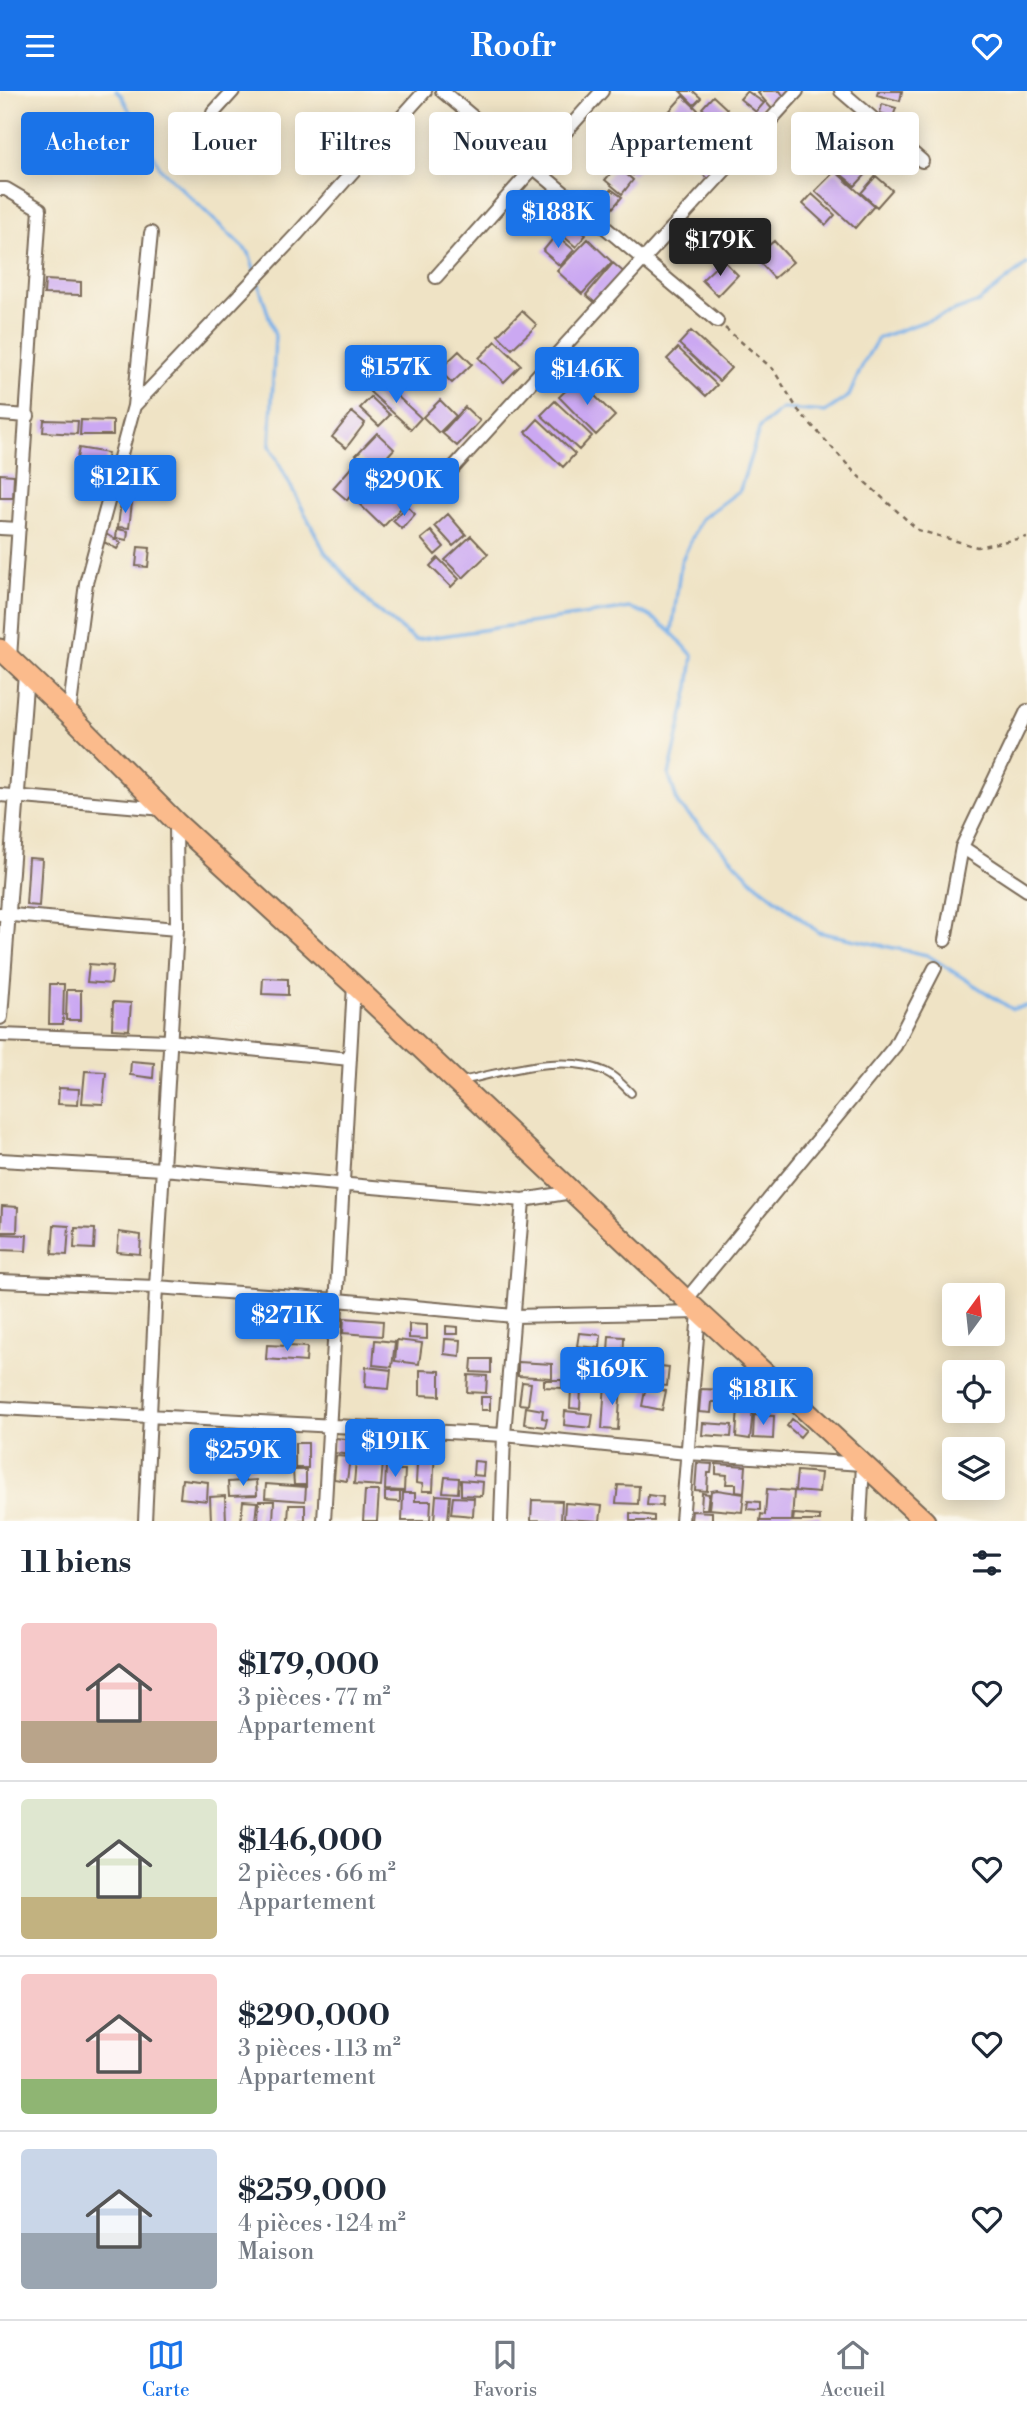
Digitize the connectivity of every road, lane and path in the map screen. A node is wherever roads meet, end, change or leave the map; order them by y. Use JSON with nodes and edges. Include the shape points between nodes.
{"nodes":[{"id":1,"x":233,"y":91,"type":"edge"},
{"id":2,"x":425,"y":91,"type":"edge"},
{"id":3,"x":442,"y":91,"type":"edge"},
{"id":4,"x":602,"y":91,"type":"edge"},
{"id":5,"x":797,"y":91,"type":"edge"},
{"id":6,"x":841,"y":91,"type":"edge"},
{"id":7,"x":213,"y":112,"type":"edge"},
{"id":8,"x":466,"y":112,"type":"edge"},
{"id":9,"x":572,"y":125,"type":"edge"},
{"id":10,"x":922,"y":161,"type":"dead end"},
{"id":11,"x":528,"y":175,"type":"edge"},
{"id":12,"x":540,"y":175,"type":"edge"},
{"id":13,"x":0,"y":189,"type":"edge"},
{"id":14,"x":152,"y":233,"type":"dead end"},
{"id":15,"x":643,"y":260,"type":"junction"},
{"id":16,"x":436,"y":277,"type":"dead end"},
{"id":17,"x":717,"y":321,"type":"joint"},
{"id":18,"x":134,"y":406,"type":"junction"},
{"id":19,"x":0,"y":414,"type":"edge"},
{"id":20,"x":28,"y":415,"type":"junction"},
{"id":21,"x":433,"y":490,"type":"dead end"},
{"id":22,"x":0,"y":528,"type":"edge"},
{"id":23,"x":19,"y":529,"type":"junction"},
{"id":24,"x":1027,"y":537,"type":"edge"},
{"id":25,"x":5,"y":653,"type":"edge"},
{"id":26,"x":26,"y":673,"type":"junction"},
{"id":27,"x":1027,"y":711,"type":"edge"},
{"id":28,"x":69,"y":714,"type":"junction"},
{"id":29,"x":0,"y":795,"type":"edge"},
{"id":30,"x":16,"y":796,"type":"junction"},
{"id":31,"x":170,"y":815,"type":"junction"},
{"id":32,"x":962,"y":847,"type":"junction"},
{"id":33,"x":1027,"y":890,"type":"edge"},
{"id":34,"x":4,"y":914,"type":"edge"},
{"id":35,"x":177,"y":929,"type":"junction"},
{"id":36,"x":945,"y":940,"type":"dead end"},
{"id":37,"x":935,"y":968,"type":"dead end"},
{"id":38,"x":355,"y":985,"type":"junction"},
{"id":39,"x":0,"y":1017,"type":"edge"},
{"id":40,"x":0,"y":1035,"type":"edge"},
{"id":41,"x":169,"y":1041,"type":"junction"},
{"id":42,"x":350,"y":1059,"type":"junction"},
{"id":43,"x":456,"y":1082,"type":"junction"},
{"id":44,"x":631,"y":1093,"type":"dead end"},
{"id":45,"x":0,"y":1160,"type":"edge"},
{"id":46,"x":163,"y":1169,"type":"junction"},
{"id":47,"x":343,"y":1185,"type":"junction"},
{"id":48,"x":572,"y":1192,"type":"junction"},
{"id":49,"x":523,"y":1200,"type":"junction"},
{"id":50,"x":0,"y":1281,"type":"edge"},
{"id":51,"x":156,"y":1287,"type":"junction"},
{"id":52,"x":337,"y":1300,"type":"junction"},
{"id":53,"x":692,"y":1306,"type":"junction"},
{"id":54,"x":514,"y":1316,"type":"junction"},
{"id":55,"x":0,"y":1408,"type":"edge"},
{"id":56,"x":150,"y":1417,"type":"junction"},
{"id":57,"x":329,"y":1424,"type":"junction"},
{"id":58,"x":504,"y":1435,"type":"junction"},
{"id":59,"x":687,"y":1453,"type":"junction"},
{"id":60,"x":863,"y":1464,"type":"junction"},
{"id":61,"x":145,"y":1521,"type":"edge"},
{"id":62,"x":324,"y":1521,"type":"edge"},
{"id":63,"x":501,"y":1521,"type":"edge"},
{"id":64,"x":682,"y":1521,"type":"edge"},
{"id":65,"x":860,"y":1521,"type":"edge"},
{"id":66,"x":925,"y":1521,"type":"edge"}],
"edges":[{"from":1,"to":7,"type":"street"},
{"from":2,"to":18,"type":"street"},
{"from":3,"to":8,"type":"street"},
{"from":4,"to":9,"type":"street"},
{"from":5,"to":15,"type":"street"},
{"from":6,"to":10,"type":"street"},
{"from":11,"to":16,"type":"street"},
{"from":12,"to":15,"type":"street"},
{"from":13,"to":20,"type":"street","via":[[40,209]]},
{"from":14,"to":18,"type":"street"},
{"from":15,"to":17,"type":"street"},
{"from":15,"to":21,"type":"street"},
{"from":17,"to":24,"type":"path","via":[[773,369],[798,410],[855,473],[918,530],[977,547]]},
{"from":18,"to":28,"type":"street","via":[[86,583]]},
{"from":19,"to":20,"type":"street"},
{"from":20,"to":23,"type":"street"},
{"from":22,"to":23,"type":"street"},
{"from":23,"to":25,"type":"street"},
{"from":25,"to":26,"type":"main road"},
{"from":26,"to":28,"type":"main road"},
{"from":26,"to":30,"type":"street"},
{"from":27,"to":32,"type":"street"},
{"from":28,"to":31,"type":"main road"},
{"from":29,"to":30,"type":"street"},
{"from":30,"to":31,"type":"street"},
{"from":30,"to":34,"type":"street"},
{"from":31,"to":35,"type":"street"},
{"from":31,"to":38,"type":"main road"},
{"from":32,"to":33,"type":"street"},
{"from":32,"to":36,"type":"street"},
{"from":34,"to":35,"type":"street"},
{"from":34,"to":39,"type":"street"},
{"from":35,"to":41,"type":"street"},
{"from":37,"to":53,"type":"street","via":[[895,1046]]},
{"from":38,"to":42,"type":"street"},
{"from":38,"to":43,"type":"main road"},
{"from":40,"to":41,"type":"street"},
{"from":41,"to":42,"type":"street"},
{"from":41,"to":46,"type":"street"},
{"from":42,"to":47,"type":"street"},
{"from":43,"to":44,"type":"lane","via":[[531,1066],[576,1063],[607,1072]]},
{"from":43,"to":48,"type":"main road"},
{"from":45,"to":46,"type":"street"},
{"from":46,"to":47,"type":"street"},
{"from":46,"to":51,"type":"street"},
{"from":47,"to":49,"type":"street"},
{"from":47,"to":52,"type":"street"},
{"from":48,"to":49,"type":"street"},
{"from":48,"to":53,"type":"main road"},
{"from":49,"to":54,"type":"street"},
{"from":50,"to":51,"type":"street"},
{"from":51,"to":52,"type":"street"},
{"from":51,"to":56,"type":"street"},
{"from":52,"to":54,"type":"street"},
{"from":52,"to":57,"type":"street"},
{"from":53,"to":54,"type":"street"},
{"from":53,"to":59,"type":"street"},
{"from":53,"to":60,"type":"main road"},
{"from":54,"to":58,"type":"street"},
{"from":55,"to":56,"type":"street"},
{"from":56,"to":57,"type":"street"},
{"from":56,"to":61,"type":"street"},
{"from":57,"to":58,"type":"street"},
{"from":57,"to":62,"type":"street"},
{"from":58,"to":59,"type":"street"},
{"from":58,"to":63,"type":"street"},
{"from":59,"to":60,"type":"street"},
{"from":59,"to":64,"type":"street"},
{"from":60,"to":65,"type":"street"},
{"from":60,"to":66,"type":"main road"}]}
